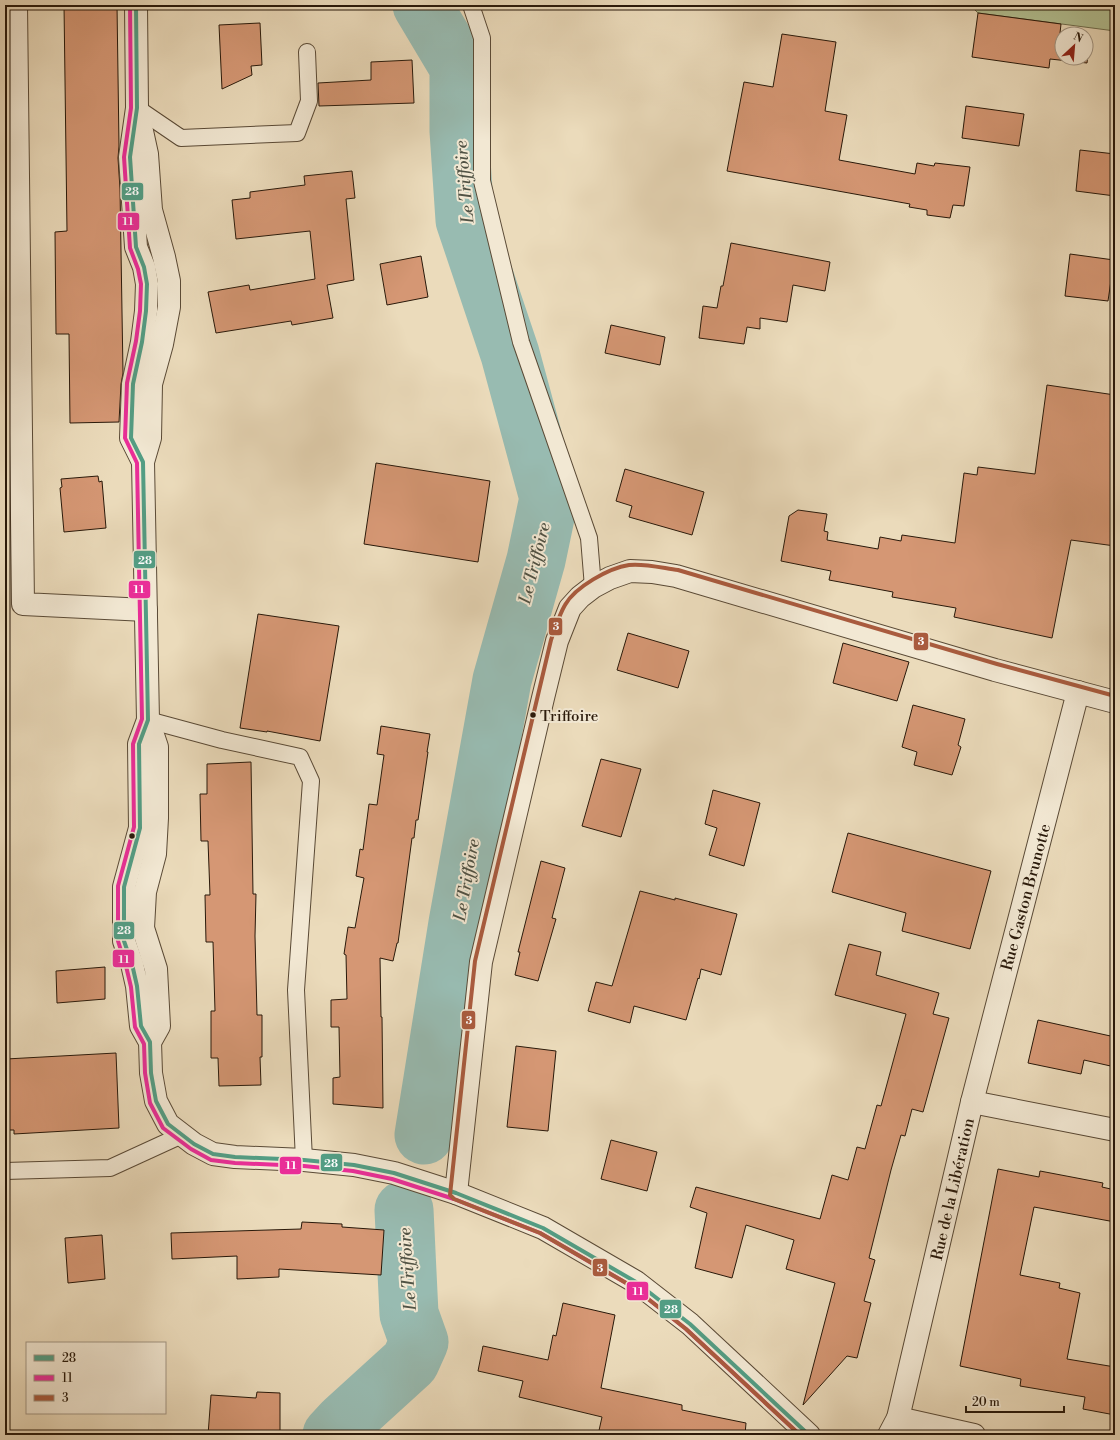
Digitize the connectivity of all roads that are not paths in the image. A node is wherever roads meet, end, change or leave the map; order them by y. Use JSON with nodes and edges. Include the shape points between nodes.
{"nodes":[{"id":1,"x":16,"y":5,"type":"edge"},
{"id":2,"x":136,"y":5,"type":"edge"},
{"id":3,"x":471,"y":5,"type":"edge"},
{"id":4,"x":307,"y":52,"type":"dead end"},
{"id":5,"x":137,"y":108,"type":"junction"},
{"id":6,"x":593,"y":587,"type":"junction"},
{"id":7,"x":14,"y":604,"type":"edge"},
{"id":8,"x":146,"y":610,"type":"junction"},
{"id":9,"x":1078,"y":692,"type":"junction"},
{"id":10,"x":1115,"y":702,"type":"edge"},
{"id":11,"x":148,"y":720,"type":"junction"},
{"id":12,"x":972,"y":1102,"type":"junction"},
{"id":13,"x":1115,"y":1130,"type":"edge"},
{"id":14,"x":182,"y":1135,"type":"junction"},
{"id":15,"x":304,"y":1160,"type":"junction"},
{"id":16,"x":5,"y":1171,"type":"edge"},
{"id":17,"x":456,"y":1193,"type":"junction"},
{"id":18,"x":893,"y":1426,"type":"edge"},
{"id":19,"x":809,"y":1435,"type":"edge"},
{"id":20,"x":974,"y":1435,"type":"edge"}],
"edges":[{"from":1,"to":7,"type":"street"},
{"from":2,"to":5,"type":"street"},
{"from":3,"to":6,"type":"lane","via":[[482,38],[482,181],[522,342],[589,538]]},
{"from":4,"to":5,"type":"lane","via":[[309,101],[297,133],[181,138]]},
{"from":5,"to":8,"type":"street","via":[[130,157],[136,247],[147,284],[142,342],[133,384],[131,438],[143,462]]},
{"from":6,"to":9,"type":"street","via":[[630,572],[676,576]]},
{"from":6,"to":17,"type":"street","via":[[570,608],[557,641],[481,962]]},
{"from":7,"to":8,"type":"street"},
{"from":8,"to":11,"type":"street"},
{"from":9,"to":10,"type":"street"},
{"from":9,"to":12,"type":"street","name":"Rue Gaston Brunotte"},
{"from":11,"to":14,"type":"street","via":[[157,747],[155,854],[145,892],[143,928],[156,969],[159,1026],[150,1042],[151,1073],[156,1101],[168,1124]]},
{"from":11,"to":15,"type":"lane","via":[[300,757],[311,781],[296,990]]},
{"from":12,"to":13,"type":"street","name":"Rue de la Libération"},
{"from":12,"to":18,"type":"street","name":"Rue de la Libération"},
{"from":14,"to":15,"type":"street","via":[[213,1154]]},
{"from":14,"to":16,"type":"lane","via":[[110,1168]]},
{"from":15,"to":17,"type":"street","via":[[354,1165],[394,1173]]},
{"from":17,"to":19,"type":"street","via":[[543,1228],[636,1282],[690,1324]]},
{"from":18,"to":20,"type":"street","name":"Rue de la Libération"}]}
